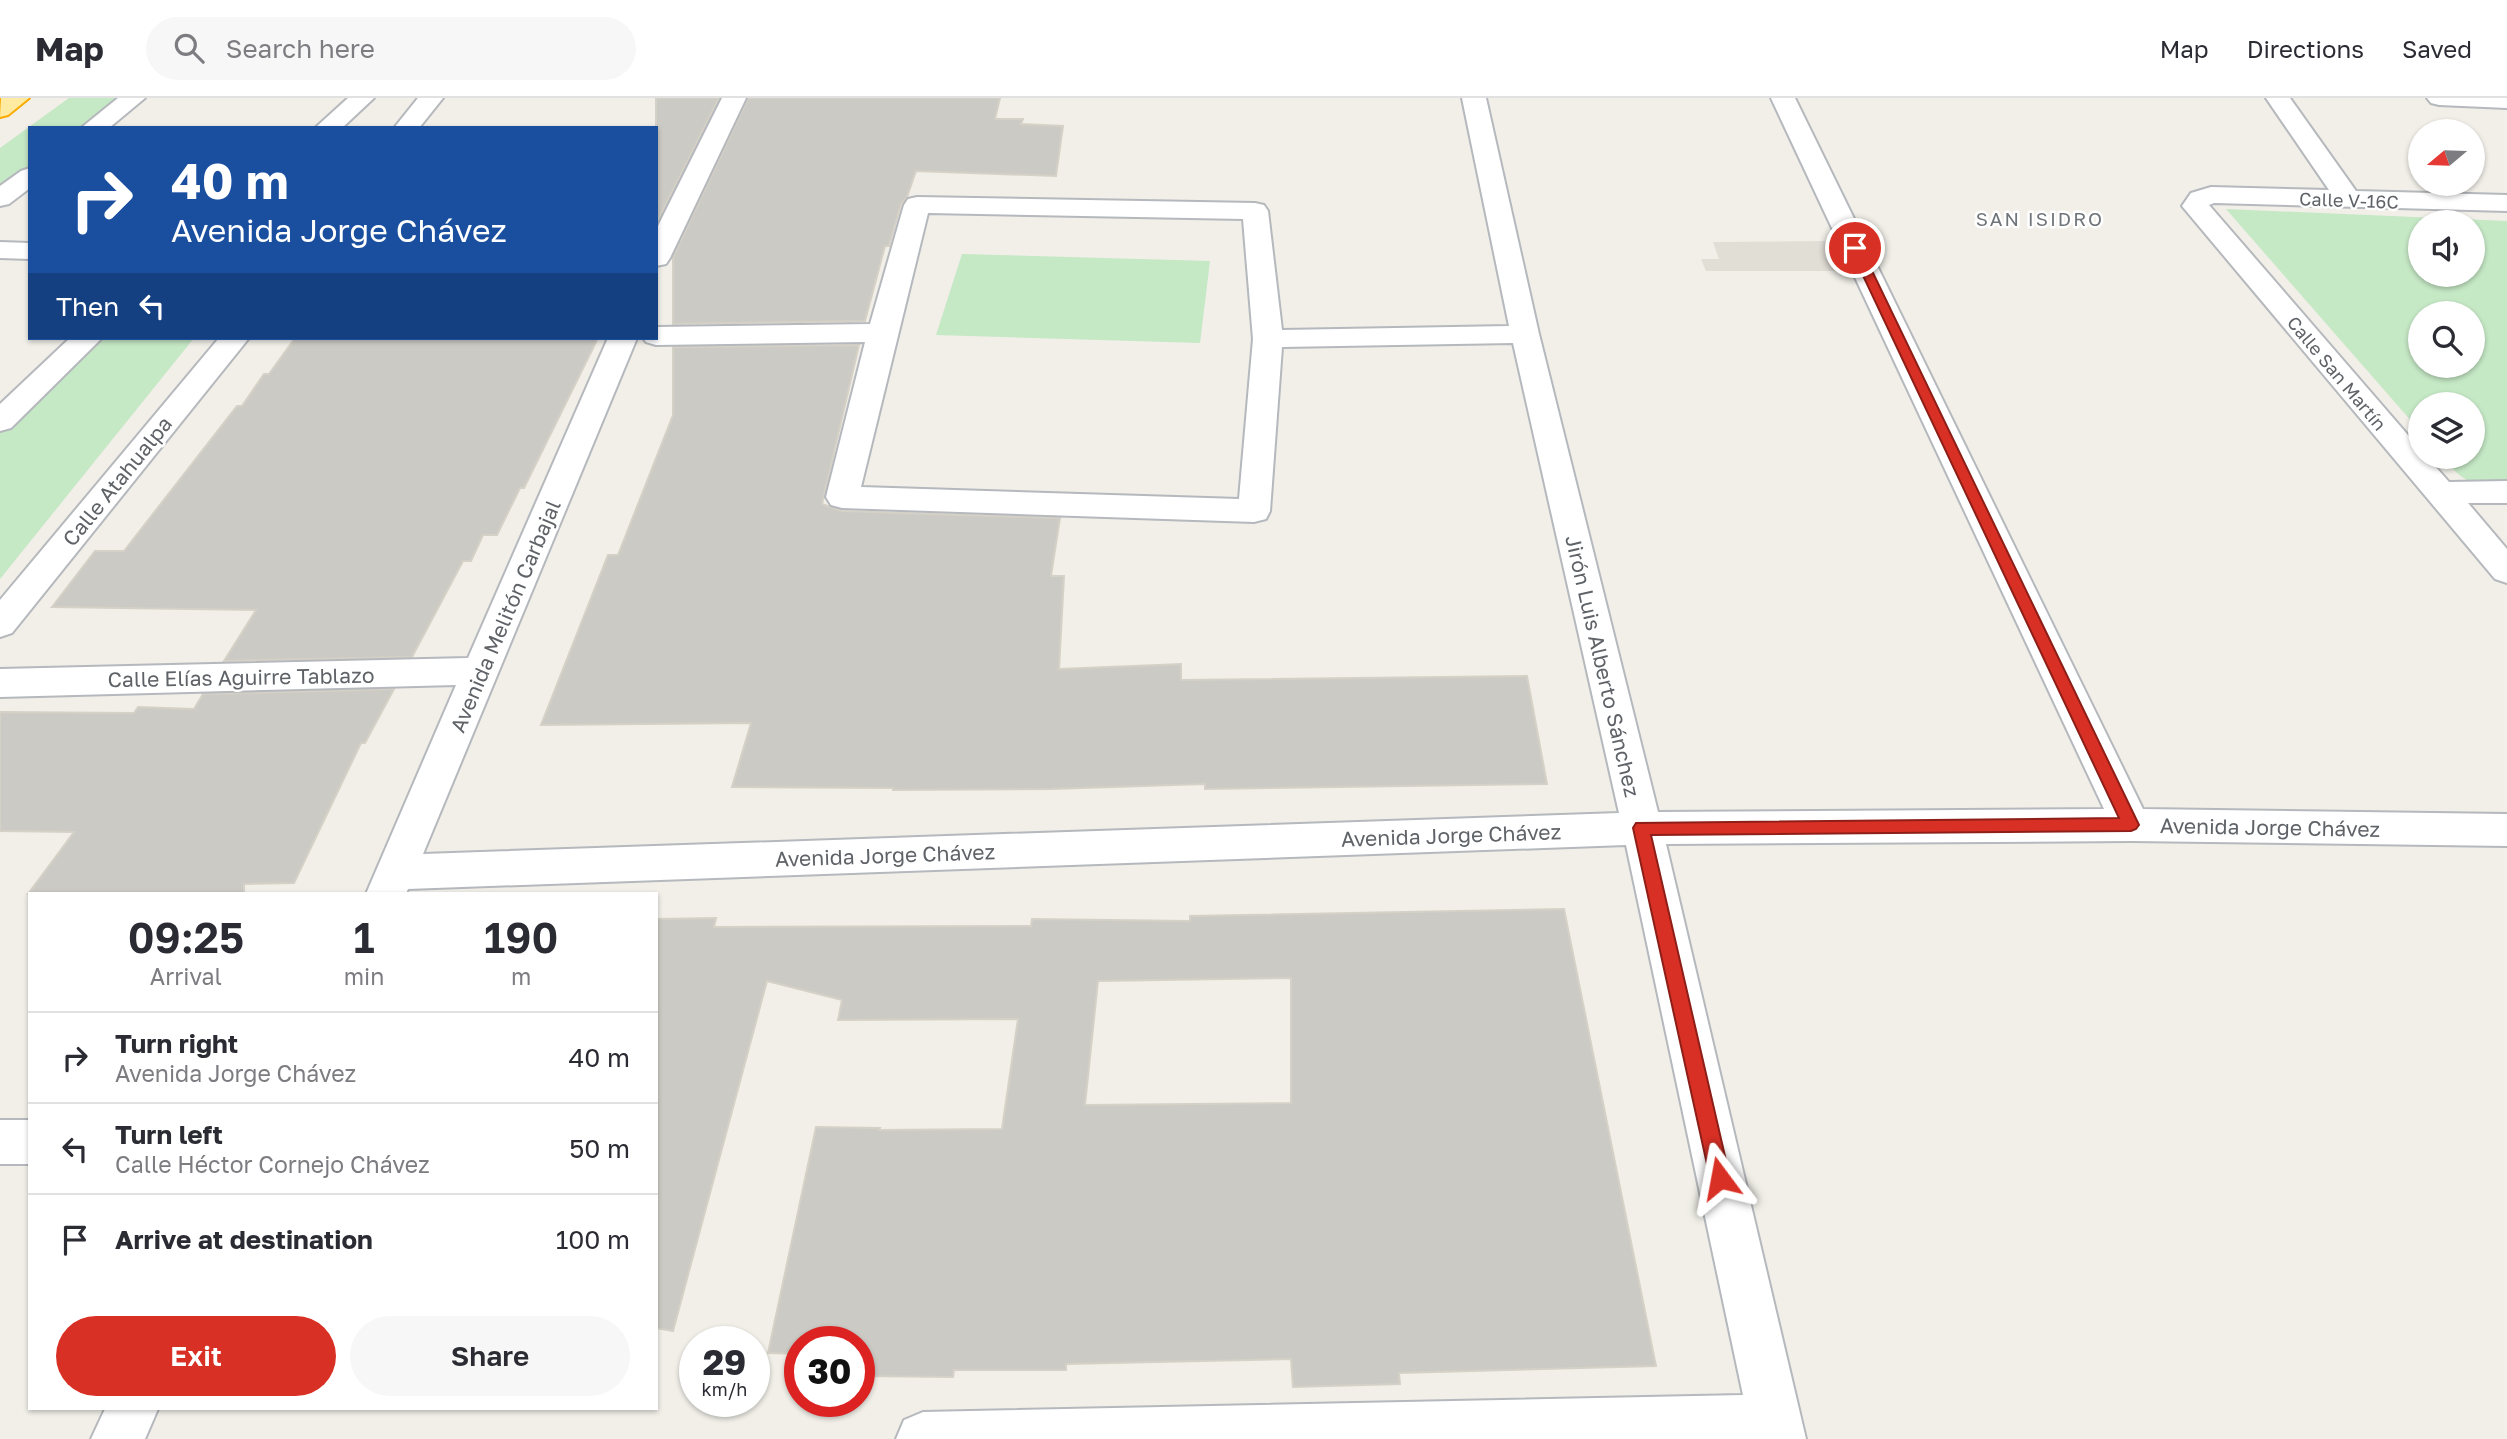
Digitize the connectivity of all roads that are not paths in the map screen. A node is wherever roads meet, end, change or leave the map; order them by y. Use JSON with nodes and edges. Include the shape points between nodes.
{"nodes":[{"id":1,"x":17,"y":98,"type":"edge"},
{"id":2,"x":133,"y":98,"type":"edge"},
{"id":3,"x":362,"y":98,"type":"edge"},
{"id":4,"x":431,"y":98,"type":"edge"},
{"id":5,"x":734,"y":98,"type":"edge"},
{"id":6,"x":1474,"y":98,"type":"edge"},
{"id":7,"x":1783,"y":98,"type":"edge"},
{"id":8,"x":2278,"y":98,"type":"edge"},
{"id":9,"x":2439,"y":98,"type":"edge"},
{"id":10,"x":2507,"y":101,"type":"edge"},
{"id":11,"x":0,"y":110,"type":"edge"},
{"id":12,"x":96,"y":126,"type":"edge"},
{"id":13,"x":329,"y":126,"type":"edge"},
{"id":14,"x":408,"y":126,"type":"edge"},
{"id":15,"x":28,"y":177,"type":"edge"},
{"id":16,"x":0,"y":198,"type":"edge"},
{"id":17,"x":2349,"y":200,"type":"junction"},
{"id":18,"x":2507,"y":203,"type":"edge"},
{"id":19,"x":2195,"y":206,"type":"joint"},
{"id":20,"x":659,"y":245,"type":"edge"},
{"id":21,"x":0,"y":250,"type":"edge"},
{"id":22,"x":28,"y":251,"type":"edge"},
{"id":23,"x":882,"y":333,"type":"junction"},
{"id":24,"x":1525,"y":334,"type":"junction"},
{"id":25,"x":658,"y":335,"type":"edge"},
{"id":26,"x":1268,"y":338,"type":"junction"},
{"id":27,"x":86,"y":340,"type":"edge"},
{"id":28,"x":232,"y":340,"type":"edge"},
{"id":29,"x":622,"y":340,"type":"edge"},
{"id":30,"x":0,"y":421,"type":"edge"},
{"id":31,"x":2439,"y":492,"type":"junction"},
{"id":32,"x":2507,"y":492,"type":"edge"},
{"id":33,"x":2507,"y":571,"type":"edge"},
{"id":34,"x":0,"y":624,"type":"edge"},
{"id":35,"x":481,"y":671,"type":"junction"},
{"id":36,"x":0,"y":683,"type":"edge"},
{"id":37,"x":2131,"y":825,"type":"junction"},
{"id":38,"x":1642,"y":828,"type":"junction"},
{"id":39,"x":2507,"y":830,"type":"edge"},
{"id":40,"x":391,"y":883,"type":"edge"},
{"id":41,"x":0,"y":1142,"type":"edge"},
{"id":42,"x":28,"y":1142,"type":"edge"},
{"id":43,"x":132,"y":1410,"type":"edge"},
{"id":44,"x":1777,"y":1430,"type":"edge"},
{"id":45,"x":118,"y":1439,"type":"edge"},
{"id":46,"x":923,"y":1439,"type":"edge"}],
"edges":[{"from":1,"to":11,"type":"highway"},
{"from":2,"to":12,"type":"street"},
{"from":3,"to":13,"type":"street"},
{"from":4,"to":14,"type":"street"},
{"from":5,"to":20,"type":"street"},
{"from":6,"to":24,"type":"street","name":"Jirón Luis Alberto Sánchez"},
{"from":7,"to":37,"type":"street"},
{"from":8,"to":17,"type":"street"},
{"from":9,"to":10,"type":"street"},
{"from":15,"to":16,"type":"street"},
{"from":17,"to":18,"type":"street","name":"Calle V-16C"},
{"from":17,"to":19,"type":"street","name":"Calle V-16C","via":[[2211,195]]},
{"from":19,"to":31,"type":"street","name":"Calle San Martín"},
{"from":21,"to":22,"type":"street"},
{"from":23,"to":25,"type":"street"},
{"from":23,"to":26,"type":"street","via":[[918,205],[1255,211]]},
{"from":23,"to":26,"type":"street","via":[[842,497],[1254,511]]},
{"from":24,"to":26,"type":"street"},
{"from":24,"to":38,"type":"street","name":"Jirón Luis Alberto Sánchez"},
{"from":27,"to":30,"type":"street"},
{"from":28,"to":34,"type":"street","name":"Calle Atahualpa"},
{"from":29,"to":35,"type":"street","name":"Avenida Melitón Carbajal"},
{"from":31,"to":32,"type":"street"},
{"from":31,"to":33,"type":"street","name":"Calle San Martín"},
{"from":35,"to":36,"type":"street","name":"Calle Elías Aguirre Tablazo"},
{"from":35,"to":40,"type":"street","name":"Avenida Melitón Carbajal"},
{"from":37,"to":38,"type":"street","name":"Avenida Jorge Chávez"},
{"from":37,"to":39,"type":"street","name":"Avenida Jorge Chávez"},
{"from":38,"to":40,"type":"street","name":"Avenida Jorge Chávez"},
{"from":38,"to":44,"type":"street","name":"Jirón Luis Alberto Sánchez"},
{"from":41,"to":42,"type":"street"},
{"from":43,"to":45,"type":"street"},
{"from":44,"to":46,"type":"street"}]}
